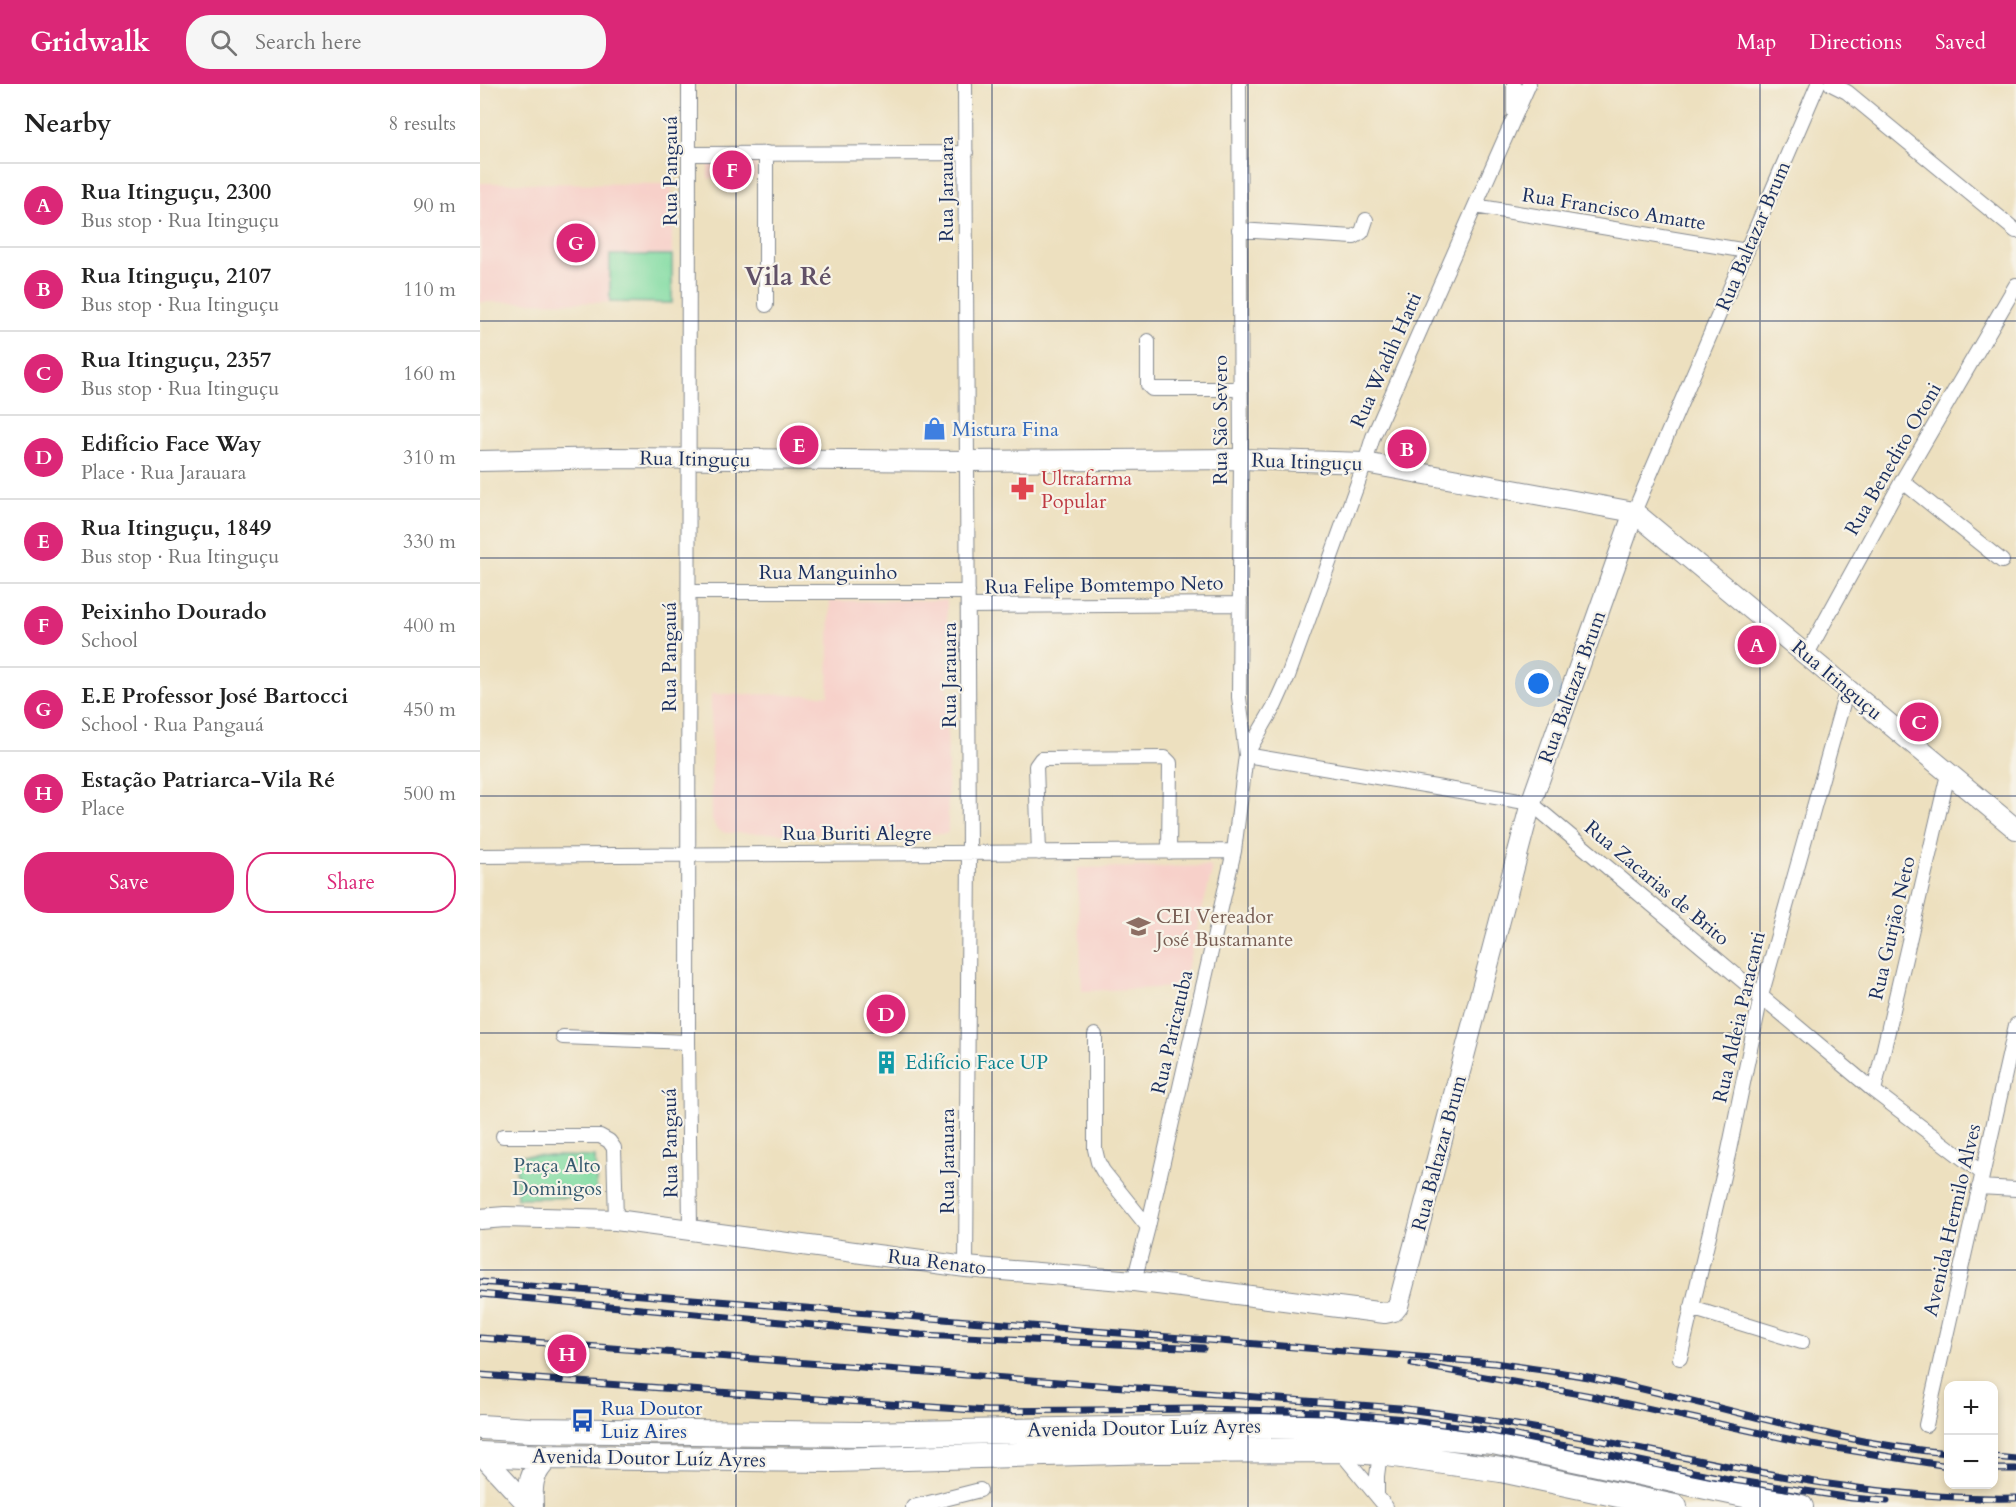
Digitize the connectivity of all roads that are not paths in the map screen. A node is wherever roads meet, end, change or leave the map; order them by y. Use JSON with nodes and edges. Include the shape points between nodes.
{"nodes":[{"id":1,"x":689,"y":84,"type":"edge"},
{"id":2,"x":965,"y":84,"type":"edge"},
{"id":3,"x":1239,"y":84,"type":"edge"},
{"id":4,"x":1514,"y":84,"type":"edge"},
{"id":5,"x":1529,"y":84,"type":"edge"},
{"id":6,"x":1818,"y":84,"type":"edge"},
{"id":7,"x":1831,"y":84,"type":"edge"},
{"id":8,"x":1514,"y":115,"type":"junction"},
{"id":9,"x":766,"y":153,"type":"junction"},
{"id":10,"x":966,"y":153,"type":"junction"},
{"id":11,"x":690,"y":154,"type":"junction"},
{"id":12,"x":1475,"y":206,"type":"junction"},
{"id":13,"x":1366,"y":220,"type":"dead end"},
{"id":14,"x":1239,"y":230,"type":"junction"},
{"id":15,"x":2016,"y":231,"type":"edge"},
{"id":16,"x":1747,"y":251,"type":"junction"},
{"id":17,"x":2016,"y":285,"type":"edge"},
{"id":18,"x":766,"y":305,"type":"dead end"},
{"id":19,"x":1148,"y":341,"type":"dead end"},
{"id":20,"x":1240,"y":389,"type":"junction"},
{"id":21,"x":1241,"y":459,"type":"junction"},
{"id":22,"x":690,"y":460,"type":"junction"},
{"id":23,"x":480,"y":461,"type":"edge"},
{"id":24,"x":968,"y":461,"type":"junction"},
{"id":25,"x":1365,"y":463,"type":"junction"},
{"id":26,"x":1902,"y":481,"type":"junction"},
{"id":27,"x":1634,"y":512,"type":"junction"},
{"id":28,"x":2002,"y":561,"type":"dead end"},
{"id":29,"x":689,"y":592,"type":"junction"},
{"id":30,"x":968,"y":592,"type":"junction"},
{"id":31,"x":1240,"y":604,"type":"junction"},
{"id":32,"x":968,"y":606,"type":"junction"},
{"id":33,"x":1807,"y":654,"type":"junction"},
{"id":34,"x":1847,"y":689,"type":"junction"},
{"id":35,"x":1246,"y":755,"type":"junction"},
{"id":36,"x":1948,"y":774,"type":"junction"},
{"id":37,"x":1531,"y":803,"type":"junction"},
{"id":38,"x":2016,"y":829,"type":"edge"},
{"id":39,"x":1234,"y":850,"type":"junction"},
{"id":40,"x":969,"y":852,"type":"junction"},
{"id":41,"x":1169,"y":852,"type":"junction"},
{"id":42,"x":1039,"y":853,"type":"junction"},
{"id":43,"x":689,"y":854,"type":"junction"},
{"id":44,"x":480,"y":856,"type":"edge"},
{"id":45,"x":1761,"y":996,"type":"junction"},
{"id":46,"x":2016,"y":1025,"type":"edge"},
{"id":47,"x":1095,"y":1035,"type":"dead end"},
{"id":48,"x":563,"y":1036,"type":"dead end"},
{"id":49,"x":688,"y":1042,"type":"junction"},
{"id":50,"x":1874,"y":1091,"type":"junction"},
{"id":51,"x":503,"y":1136,"type":"dead end"},
{"id":52,"x":1981,"y":1180,"type":"junction"},
{"id":53,"x":2016,"y":1189,"type":"edge"},
{"id":54,"x":480,"y":1218,"type":"edge"},
{"id":55,"x":616,"y":1220,"type":"junction"},
{"id":56,"x":1148,"y":1227,"type":"junction"},
{"id":57,"x":690,"y":1229,"type":"junction"},
{"id":58,"x":966,"y":1267,"type":"junction"},
{"id":59,"x":1134,"y":1281,"type":"junction"},
{"id":60,"x":1690,"y":1308,"type":"junction"},
{"id":61,"x":1394,"y":1311,"type":"joint"},
{"id":62,"x":1802,"y":1342,"type":"dead end"},
{"id":63,"x":1680,"y":1358,"type":"dead end"},
{"id":64,"x":1926,"y":1425,"type":"dead end"},
{"id":65,"x":480,"y":1427,"type":"edge"},
{"id":66,"x":1339,"y":1450,"type":"junction"},
{"id":67,"x":480,"y":1453,"type":"edge"},
{"id":68,"x":1380,"y":1453,"type":"junction"},
{"id":69,"x":548,"y":1457,"type":"junction"},
{"id":70,"x":1588,"y":1488,"type":"junction"},
{"id":71,"x":980,"y":1490,"type":"dead end"},
{"id":72,"x":1382,"y":1502,"type":"edge"},
{"id":73,"x":530,"y":1507,"type":"edge"},
{"id":74,"x":913,"y":1507,"type":"edge"},
{"id":75,"x":1603,"y":1507,"type":"edge"},
{"id":76,"x":1675,"y":1507,"type":"edge"},
{"id":77,"x":1801,"y":1507,"type":"edge"}],
"edges":[{"from":1,"to":11,"type":"street","name":"Rua Pangauá"},
{"from":2,"to":10,"type":"street","name":"Rua Jarauara"},
{"from":3,"to":14,"type":"street","name":"Rua São Severo"},
{"from":4,"to":8,"type":"street"},
{"from":5,"to":8,"type":"street","name":"Rua Wadih Hatti"},
{"from":6,"to":16,"type":"street","name":"Rua Baltazar Brum"},
{"from":7,"to":15,"type":"street","via":[[1847,92]]},
{"from":8,"to":12,"type":"street","name":"Rua Wadih Hatti"},
{"from":9,"to":10,"type":"street"},
{"from":9,"to":11,"type":"street"},
{"from":9,"to":18,"type":"street"},
{"from":10,"to":24,"type":"street","name":"Rua Jarauara"},
{"from":11,"to":22,"type":"street","name":"Rua Pangauá"},
{"from":12,"to":16,"type":"street","name":"Rua Francisco Amatte"},
{"from":12,"to":25,"type":"street","name":"Rua Wadih Hatti","via":[[1373,436]]},
{"from":13,"to":14,"type":"street","via":[[1362,232],[1354,237]]},
{"from":14,"to":20,"type":"street","name":"Rua São Severo"},
{"from":16,"to":27,"type":"street","name":"Rua Baltazar Brum"},
{"from":17,"to":26,"type":"street","name":"Rua Benedito Otoni"},
{"from":19,"to":20,"type":"street","via":[[1148,385],[1152,389]]},
{"from":20,"to":21,"type":"street","name":"Rua São Severo"},
{"from":21,"to":24,"type":"street","name":"Rua Itinguçu"},
{"from":21,"to":25,"type":"street","name":"Rua Itinguçu"},
{"from":21,"to":31,"type":"street","name":"Rua São Severo"},
{"from":22,"to":23,"type":"street","name":"Rua Itinguçu"},
{"from":22,"to":24,"type":"street","name":"Rua Itinguçu"},
{"from":22,"to":29,"type":"street","name":"Rua Pangauá"},
{"from":24,"to":30,"type":"street","name":"Rua Jarauara"},
{"from":25,"to":27,"type":"street","name":"Rua Itinguçu"},
{"from":25,"to":35,"type":"street","name":"Rua Wadih Hatti","via":[[1288,676]]},
{"from":26,"to":28,"type":"street"},
{"from":26,"to":33,"type":"street","name":"Rua Benedito Otoni"},
{"from":27,"to":33,"type":"street","name":"Rua Itinguçu"},
{"from":27,"to":37,"type":"street","name":"Rua Baltazar Brum"},
{"from":29,"to":30,"type":"street","name":"Rua Manguinho"},
{"from":29,"to":43,"type":"street","name":"Rua Pangauá"},
{"from":30,"to":32,"type":"street","name":"Rua Jarauara"},
{"from":31,"to":32,"type":"street","name":"Rua Felipe Bomtempo Neto"},
{"from":31,"to":35,"type":"street","name":"Rua São Severo","via":[[1239,697]]},
{"from":32,"to":40,"type":"street","name":"Rua Jarauara"},
{"from":33,"to":34,"type":"street","name":"Rua Itinguçu"},
{"from":34,"to":36,"type":"street","name":"Rua Itinguçu"},
{"from":34,"to":45,"type":"street","name":"Rua Aldeia Paracanti"},
{"from":35,"to":37,"type":"street"},
{"from":35,"to":39,"type":"street","name":"Rua Paricatuba"},
{"from":36,"to":38,"type":"street","name":"Rua Itinguçu"},
{"from":36,"to":50,"type":"street","name":"Rua Gurjão Neto"},
{"from":37,"to":45,"type":"street","name":"Rua Zacarias de Brito"},
{"from":37,"to":61,"type":"street","name":"Rua Baltazar Brum"},
{"from":39,"to":41,"type":"street","name":"Rua Buriti Alegre"},
{"from":39,"to":56,"type":"street","name":"Rua Paricatuba"},
{"from":40,"to":42,"type":"street","name":"Rua Buriti Alegre"},
{"from":40,"to":43,"type":"street","name":"Rua Buriti Alegre"},
{"from":40,"to":58,"type":"street","name":"Rua Jarauara"},
{"from":41,"to":42,"type":"street","name":"Rua Buriti Alegre"},
{"from":41,"to":42,"type":"street","via":[[1170,763],[1165,758],[1041,759],[1036,766]]},
{"from":43,"to":44,"type":"street","name":"Rua Buriti Alegre"},
{"from":43,"to":49,"type":"street","name":"Rua Pangauá"},
{"from":45,"to":50,"type":"street","name":"Rua Zacarias de Brito"},
{"from":45,"to":60,"type":"street","name":"Rua Aldeia Paracanti","via":[[1728,1155]]},
{"from":46,"to":52,"type":"street","name":"Avenida Hermilo Alves"},
{"from":47,"to":56,"type":"street","via":[[1098,1162]]},
{"from":48,"to":49,"type":"street"},
{"from":49,"to":57,"type":"street","name":"Rua Pangauá"},
{"from":50,"to":52,"type":"street","name":"Rua Zacarias de Brito"},
{"from":51,"to":55,"type":"street","via":[[600,1136],[609,1141],[614,1148]]},
{"from":52,"to":53,"type":"street"},
{"from":52,"to":64,"type":"street","name":"Avenida Hermilo Alves"},
{"from":54,"to":55,"type":"street","name":"Rua Renato"},
{"from":55,"to":57,"type":"street","name":"Rua Renato"},
{"from":56,"to":59,"type":"street","name":"Rua Paricatuba"},
{"from":57,"to":58,"type":"street","name":"Rua Renato"},
{"from":58,"to":59,"type":"street","name":"Rua Renato"},
{"from":59,"to":61,"type":"street","name":"Rua Renato","via":[[1385,1313]]},
{"from":60,"to":62,"type":"street"},
{"from":60,"to":63,"type":"street","name":"Rua Aldeia Paracanti"},
{"from":65,"to":77,"type":"highway","name":"Avenida Doutor Luíz Ayres","via":[[862,1434],[1332,1427],[1493,1442]]},
{"from":66,"to":68,"type":"highway","name":"Avenida Doutor Luíz Ayres"},
{"from":66,"to":69,"type":"highway","name":"Avenida Doutor Luíz Ayres","via":[[834,1460]]},
{"from":66,"to":72,"type":"street"},
{"from":67,"to":69,"type":"highway","name":"Avenida Doutor Luíz Ayres"},
{"from":67,"to":73,"type":"street"},
{"from":68,"to":70,"type":"highway","name":"Avenida Doutor Luíz Ayres","via":[[1501,1470]]},
{"from":68,"to":72,"type":"street","via":[[1377,1476]]},
{"from":69,"to":73,"type":"highway","via":[[535,1471],[530,1485]]},
{"from":70,"to":75,"type":"street"},
{"from":70,"to":76,"type":"highway","name":"Avenida Doutor Luíz Ayres"},
{"from":71,"to":74,"type":"street"}]}
